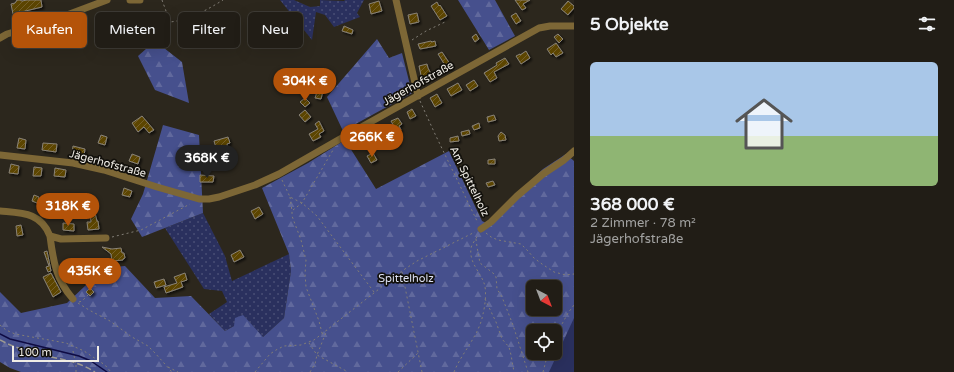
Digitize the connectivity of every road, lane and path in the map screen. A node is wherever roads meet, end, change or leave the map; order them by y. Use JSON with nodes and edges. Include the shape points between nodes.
{"nodes":[{"id":1,"x":107,"y":0,"type":"edge"},
{"id":2,"x":130,"y":0,"type":"edge"},
{"id":3,"x":140,"y":0,"type":"edge"},
{"id":4,"x":162,"y":0,"type":"edge"},
{"id":5,"x":223,"y":0,"type":"edge"},
{"id":6,"x":396,"y":0,"type":"edge"},
{"id":7,"x":445,"y":22,"type":"dead end"},
{"id":8,"x":574,"y":26,"type":"edge"},
{"id":9,"x":0,"y":38,"type":"edge"},
{"id":10,"x":406,"y":44,"type":"junction"},
{"id":11,"x":418,"y":96,"type":"junction"},
{"id":12,"x":340,"y":139,"type":"junction"},
{"id":13,"x":574,"y":151,"type":"edge"},
{"id":14,"x":0,"y":155,"type":"edge"},
{"id":15,"x":279,"y":174,"type":"junction"},
{"id":16,"x":290,"y":197,"type":"junction"},
{"id":17,"x":199,"y":199,"type":"junction"},
{"id":18,"x":302,"y":203,"type":"junction"},
{"id":19,"x":0,"y":211,"type":"edge"},
{"id":20,"x":292,"y":211,"type":"junction"},
{"id":21,"x":481,"y":230,"type":"junction"},
{"id":22,"x":50,"y":236,"type":"junction"},
{"id":23,"x":106,"y":238,"type":"joint"},
{"id":24,"x":476,"y":238,"type":"junction"},
{"id":25,"x":402,"y":271,"type":"junction"},
{"id":26,"x":574,"y":274,"type":"edge"},
{"id":27,"x":374,"y":293,"type":"junction"},
{"id":28,"x":88,"y":295,"type":"dead end"},
{"id":29,"x":73,"y":299,"type":"dead end"},
{"id":30,"x":485,"y":299,"type":"junction"},
{"id":31,"x":574,"y":305,"type":"edge"},
{"id":32,"x":562,"y":324,"type":"edge"},
{"id":33,"x":0,"y":325,"type":"edge"},
{"id":34,"x":328,"y":329,"type":"junction"},
{"id":35,"x":322,"y":334,"type":"junction"},
{"id":36,"x":308,"y":342,"type":"junction"},
{"id":37,"x":74,"y":347,"type":"junction"},
{"id":38,"x":419,"y":352,"type":"junction"},
{"id":39,"x":317,"y":355,"type":"junction"},
{"id":40,"x":546,"y":360,"type":"edge"},
{"id":41,"x":167,"y":366,"type":"junction"},
{"id":42,"x":76,"y":372,"type":"edge"},
{"id":43,"x":111,"y":372,"type":"edge"},
{"id":44,"x":172,"y":372,"type":"edge"},
{"id":45,"x":178,"y":372,"type":"edge"},
{"id":46,"x":255,"y":372,"type":"edge"},
{"id":47,"x":310,"y":372,"type":"edge"},
{"id":48,"x":348,"y":372,"type":"edge"},
{"id":49,"x":398,"y":372,"type":"edge"},
{"id":50,"x":422,"y":372,"type":"edge"},
{"id":51,"x":454,"y":372,"type":"edge"},
{"id":52,"x":514,"y":372,"type":"edge"},
{"id":53,"x":528,"y":372,"type":"edge"},
{"id":54,"x":543,"y":372,"type":"edge"}],
"edges":[{"from":1,"to":9,"type":"street"},
{"from":2,"to":3,"type":"street"},
{"from":4,"to":5,"type":"path","via":[[170,22],[192,16]]},
{"from":6,"to":10,"type":"street"},
{"from":7,"to":10,"type":"path"},
{"from":8,"to":11,"type":"street","name":"Jägerhofstraße","via":[[539,28]]},
{"from":10,"to":11,"type":"street"},
{"from":11,"to":12,"type":"street","name":"Jägerhofstraße"},
{"from":11,"to":21,"type":"path","name":"Am Spittelholz"},
{"from":12,"to":15,"type":"street","name":"Jägerhofstraße"},
{"from":12,"to":18,"type":"path"},
{"from":13,"to":21,"type":"street","name":"Am Spittelholz","via":[[542,174]]},
{"from":14,"to":17,"type":"street","name":"Jägerhofstraße","via":[[73,163]]},
{"from":15,"to":16,"type":"path"},
{"from":15,"to":17,"type":"street","name":"Jägerhofstraße","via":[[219,197]]},
{"from":16,"to":18,"type":"path"},
{"from":16,"to":20,"type":"path"},
{"from":17,"to":23,"type":"path","via":[[141,230]]},
{"from":18,"to":20,"type":"path"},
{"from":18,"to":27,"type":"path","via":[[317,216]]},
{"from":19,"to":22,"type":"street","via":[[32,215],[42,222]]},
{"from":20,"to":35,"type":"path","via":[[306,260],[306,287]]},
{"from":21,"to":24,"type":"path"},
{"from":21,"to":25,"type":"path"},
{"from":21,"to":26,"type":"path","via":[[498,240],[521,244],[534,258],[554,272]]},
{"from":22,"to":23,"type":"street","via":[[61,239]]},
{"from":22,"to":29,"type":"street","via":[[53,260],[66,291]]},
{"from":24,"to":30,"type":"path","via":[[471,248],[471,256],[485,285]]},
{"from":24,"to":53,"type":"path","via":[[480,263],[496,277],[497,289],[513,325]]},
{"from":25,"to":27,"type":"path"},
{"from":25,"to":38,"type":"path"},
{"from":27,"to":34,"type":"path"},
{"from":28,"to":41,"type":"path","via":[[77,302],[148,346]]},
{"from":30,"to":51,"type":"path","via":[[483,315],[475,337]]},
{"from":30,"to":52,"type":"path","via":[[502,339],[509,347]]},
{"from":31,"to":32,"type":"path"},
{"from":33,"to":37,"type":"path","via":[[16,334],[66,343]]},
{"from":34,"to":35,"type":"path"},
{"from":34,"to":39,"type":"path"},
{"from":35,"to":36,"type":"path"},
{"from":36,"to":39,"type":"path"},
{"from":36,"to":46,"type":"path","via":[[276,350]]},
{"from":37,"to":42,"type":"path","bridge":true},
{"from":37,"to":43,"type":"path","via":[[84,351]]},
{"from":38,"to":49,"type":"path"},
{"from":38,"to":50,"type":"path"},
{"from":39,"to":47,"type":"path"},
{"from":39,"to":48,"type":"path"},
{"from":40,"to":54,"type":"path"},
{"from":41,"to":44,"type":"path"},
{"from":41,"to":45,"type":"path"}]}
